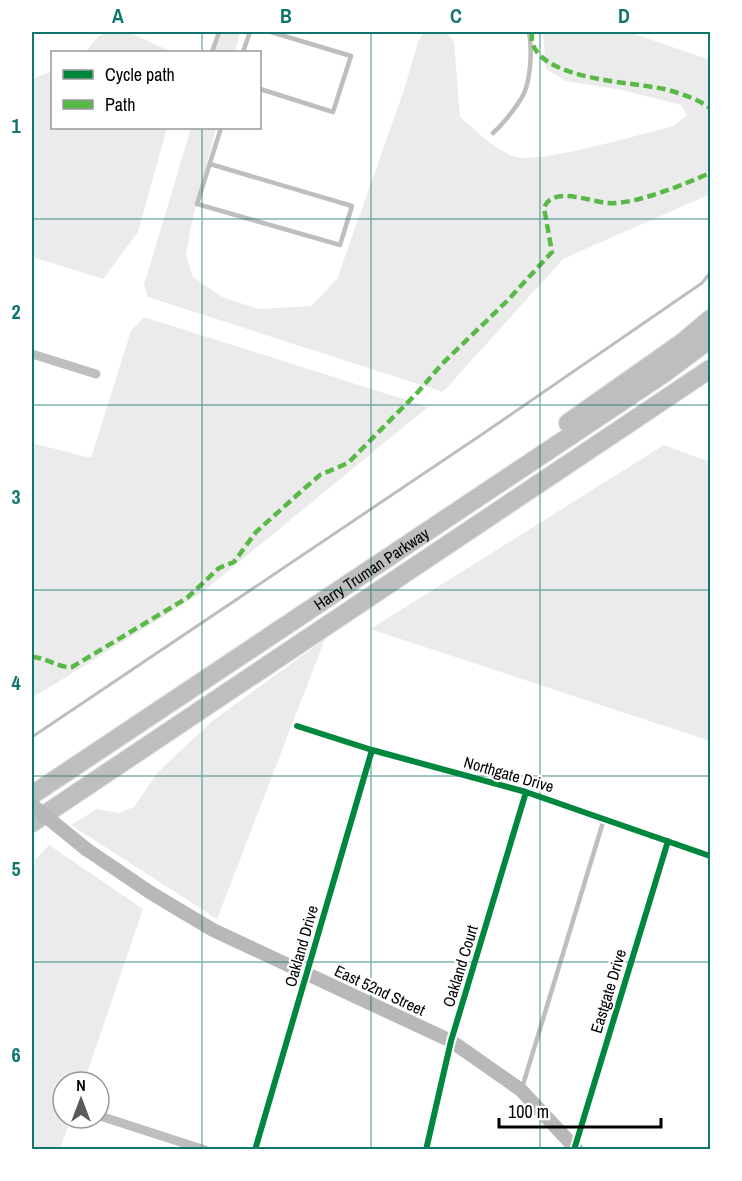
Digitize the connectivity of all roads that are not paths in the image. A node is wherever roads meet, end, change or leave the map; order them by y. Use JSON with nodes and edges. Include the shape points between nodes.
{"nodes":[{"id":1,"x":219,"y":32,"type":"edge"},
{"id":2,"x":250,"y":32,"type":"edge"},
{"id":3,"x":271,"y":32,"type":"edge"},
{"id":4,"x":529,"y":32,"type":"edge"},
{"id":5,"x":212,"y":51,"type":"edge"},
{"id":6,"x":243,"y":51,"type":"edge"},
{"id":7,"x":261,"y":89,"type":"edge"},
{"id":8,"x":220,"y":129,"type":"edge"},
{"id":9,"x":493,"y":133,"type":"dead end"},
{"id":10,"x":210,"y":164,"type":"junction"},
{"id":11,"x":711,"y":319,"type":"edge"},
{"id":12,"x":711,"y":339,"type":"edge"},
{"id":13,"x":32,"y":354,"type":"edge"},
{"id":14,"x":711,"y":369,"type":"edge"},
{"id":15,"x":96,"y":374,"type":"dead end"},
{"id":16,"x":711,"y":380,"type":"edge"},
{"id":17,"x":607,"y":440,"type":"junction"},
{"id":18,"x":246,"y":652,"type":"junction"},
{"id":19,"x":297,"y":726,"type":"dead end"},
{"id":20,"x":372,"y":750,"type":"junction"},
{"id":21,"x":526,"y":792,"type":"junction"},
{"id":22,"x":32,"y":795,"type":"edge"},
{"id":23,"x":32,"y":805,"type":"edge"},
{"id":24,"x":604,"y":819,"type":"junction"},
{"id":25,"x":32,"y":823,"type":"edge"},
{"id":26,"x":668,"y":841,"type":"junction"},
{"id":27,"x":711,"y":856,"type":"edge"},
{"id":28,"x":307,"y":974,"type":"junction"},
{"id":29,"x":451,"y":1041,"type":"junction"},
{"id":30,"x":521,"y":1090,"type":"junction"},
{"id":31,"x":111,"y":1119,"type":"edge"},
{"id":32,"x":575,"y":1148,"type":"edge"},
{"id":33,"x":206,"y":1149,"type":"edge"},
{"id":34,"x":255,"y":1149,"type":"edge"},
{"id":35,"x":426,"y":1149,"type":"edge"}],
"edges":[{"from":1,"to":5,"type":"lane"},
{"from":2,"to":6,"type":"lane"},
{"from":3,"to":7,"type":"lane","via":[[351,56],[333,112]]},
{"from":4,"to":9,"type":"lane","via":[[526,90]]},
{"from":8,"to":10,"type":"lane"},
{"from":10,"to":10,"type":"lane","via":[[352,206],[340,245],[197,204]]},
{"from":11,"to":18,"type":"highway"},
{"from":12,"to":18,"type":"highway","name":"Harry Truman Parkway"},
{"from":13,"to":15,"type":"street"},
{"from":14,"to":17,"type":"highway","name":"Harry Truman Parkway"},
{"from":16,"to":17,"type":"highway"},
{"from":17,"to":25,"type":"highway","name":"Harry Truman Parkway"},
{"from":18,"to":22,"type":"highway","name":"Harry Truman Parkway"},
{"from":19,"to":20,"type":"street","name":"Northgate Drive"},
{"from":20,"to":21,"type":"street","name":"Northgate Drive"},
{"from":20,"to":28,"type":"street","name":"Oakland Drive"},
{"from":21,"to":24,"type":"street","name":"Northgate Drive"},
{"from":21,"to":29,"type":"street","name":"Oakland Court"},
{"from":23,"to":28,"type":"main road","name":"East 52nd Street","bridge":true,"via":[[86,849],[151,893],[213,930]]},
{"from":24,"to":26,"type":"street","name":"Northgate Drive"},
{"from":24,"to":30,"type":"lane"},
{"from":26,"to":27,"type":"street","name":"Northgate Drive"},
{"from":26,"to":32,"type":"street","name":"Eastgate Drive"},
{"from":28,"to":29,"type":"main road","name":"East 52nd Street"},
{"from":28,"to":34,"type":"street","name":"Oakland Drive"},
{"from":29,"to":30,"type":"main road","name":"East 52nd Street"},
{"from":29,"to":35,"type":"street","name":"Oakland Court"},
{"from":30,"to":32,"type":"main road","name":"East 52nd Street"},
{"from":31,"to":33,"type":"street"}]}
